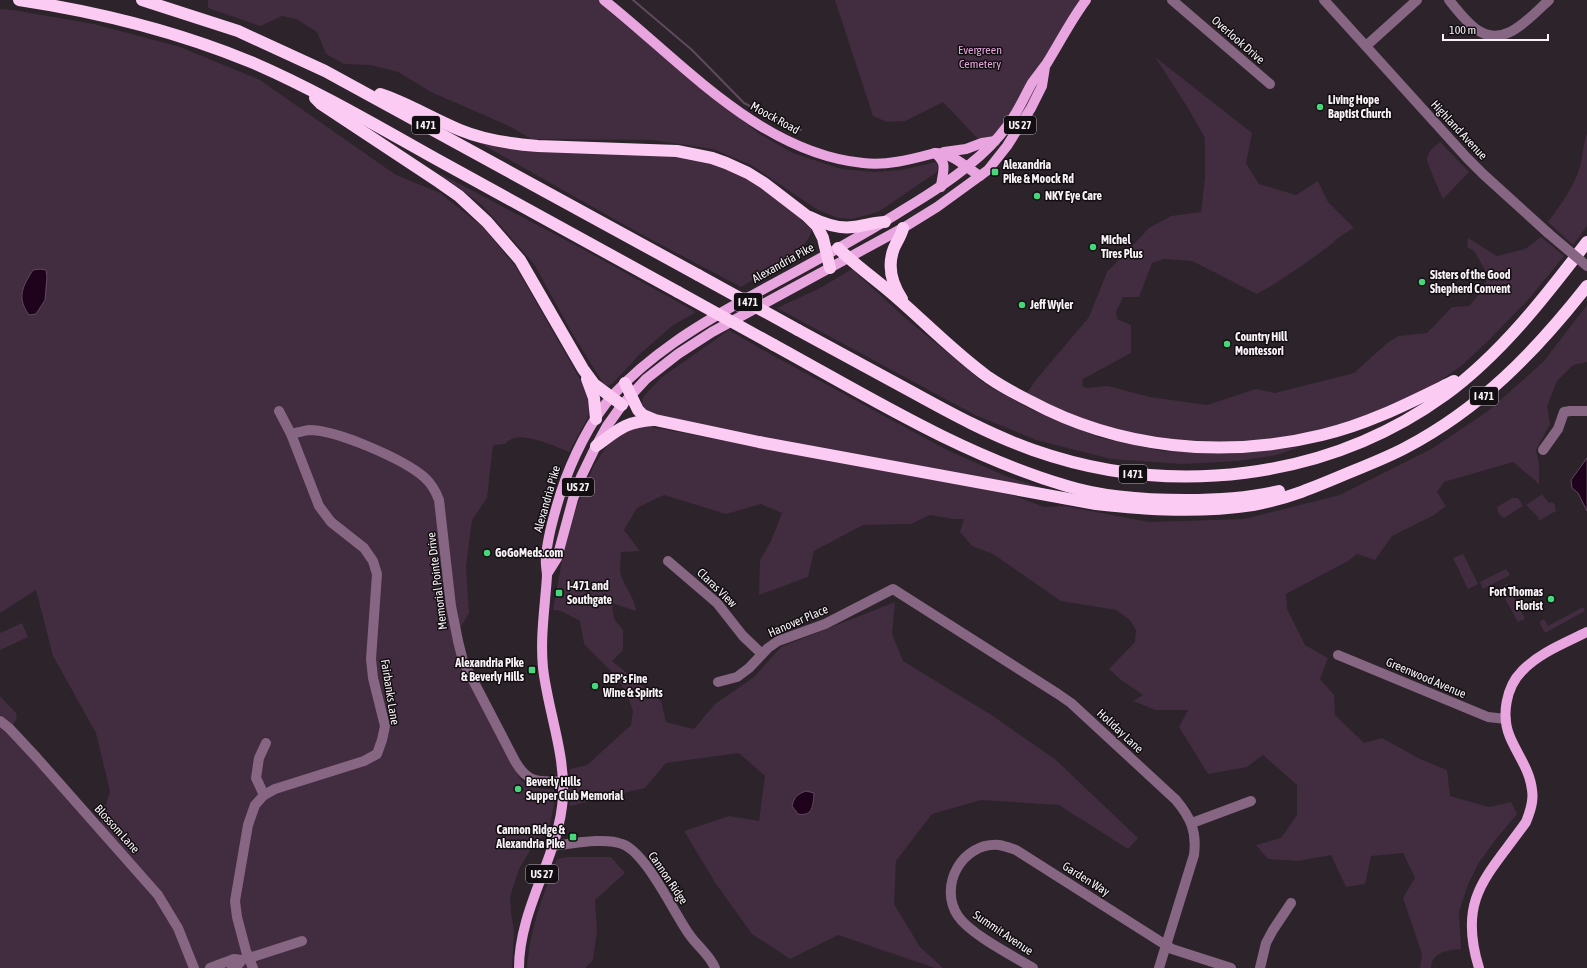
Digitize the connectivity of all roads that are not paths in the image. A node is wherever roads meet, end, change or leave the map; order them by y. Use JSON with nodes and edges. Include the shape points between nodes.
{"nodes":[{"id":1,"x":19,"y":0,"type":"edge"},
{"id":2,"x":142,"y":0,"type":"edge"},
{"id":3,"x":604,"y":0,"type":"edge"},
{"id":4,"x":1086,"y":0,"type":"edge"},
{"id":5,"x":1172,"y":0,"type":"edge"},
{"id":6,"x":1324,"y":0,"type":"edge"},
{"id":7,"x":1417,"y":0,"type":"edge"},
{"id":8,"x":1449,"y":0,"type":"edge"},
{"id":9,"x":1549,"y":0,"type":"edge"},
{"id":10,"x":1366,"y":46,"type":"junction"},
{"id":11,"x":1045,"y":66,"type":"junction"},
{"id":12,"x":1270,"y":84,"type":"dead end"},
{"id":13,"x":303,"y":86,"type":"junction"},
{"id":14,"x":354,"y":86,"type":"junction"},
{"id":15,"x":995,"y":141,"type":"junction"},
{"id":16,"x":935,"y":153,"type":"junction"},
{"id":17,"x":966,"y":168,"type":"junction"},
{"id":18,"x":980,"y":176,"type":"junction"},
{"id":19,"x":971,"y":184,"type":"junction"},
{"id":20,"x":941,"y":187,"type":"junction"},
{"id":21,"x":807,"y":216,"type":"junction"},
{"id":22,"x":885,"y":222,"type":"junction"},
{"id":23,"x":904,"y":228,"type":"junction"},
{"id":24,"x":1587,"y":242,"type":"edge"},
{"id":25,"x":838,"y":248,"type":"junction"},
{"id":26,"x":827,"y":254,"type":"junction"},
{"id":27,"x":848,"y":258,"type":"junction"},
{"id":28,"x":1587,"y":266,"type":"edge"},
{"id":29,"x":830,"y":268,"type":"junction"},
{"id":30,"x":1587,"y":286,"type":"edge"},
{"id":31,"x":907,"y":307,"type":"junction"},
{"id":32,"x":583,"y":369,"type":"junction"},
{"id":33,"x":1474,"y":370,"type":"junction"},
{"id":34,"x":625,"y":382,"type":"junction"},
{"id":35,"x":631,"y":396,"type":"junction"},
{"id":36,"x":611,"y":397,"type":"junction"},
{"id":37,"x":622,"y":405,"type":"junction"},
{"id":38,"x":279,"y":411,"type":"dead end"},
{"id":39,"x":1587,"y":411,"type":"edge"},
{"id":40,"x":596,"y":419,"type":"junction"},
{"id":41,"x":654,"y":420,"type":"junction"},
{"id":42,"x":291,"y":434,"type":"junction"},
{"id":43,"x":596,"y":446,"type":"junction"},
{"id":44,"x":1543,"y":450,"type":"dead end"},
{"id":45,"x":1354,"y":471,"type":"junction"},
{"id":46,"x":668,"y":561,"type":"dead end"},
{"id":47,"x":547,"y":574,"type":"junction"},
{"id":48,"x":893,"y":589,"type":"joint"},
{"id":49,"x":1587,"y":632,"type":"edge"},
{"id":50,"x":762,"y":654,"type":"junction"},
{"id":51,"x":1338,"y":655,"type":"dead end"},
{"id":52,"x":718,"y":682,"type":"dead end"},
{"id":53,"x":1506,"y":719,"type":"junction"},
{"id":54,"x":0,"y":721,"type":"edge"},
{"id":55,"x":266,"y":743,"type":"dead end"},
{"id":56,"x":563,"y":781,"type":"junction"},
{"id":57,"x":264,"y":795,"type":"junction"},
{"id":58,"x":1250,"y":801,"type":"dead end"},
{"id":59,"x":1192,"y":823,"type":"junction"},
{"id":60,"x":552,"y":846,"type":"junction"},
{"id":61,"x":951,"y":896,"type":"joint"},
{"id":62,"x":1291,"y":903,"type":"dead end"},
{"id":63,"x":302,"y":940,"type":"dead end"},
{"id":64,"x":1166,"y":945,"type":"junction"},
{"id":65,"x":249,"y":958,"type":"junction"},
{"id":66,"x":194,"y":968,"type":"edge"},
{"id":67,"x":210,"y":968,"type":"edge"},
{"id":68,"x":232,"y":968,"type":"edge"},
{"id":69,"x":253,"y":968,"type":"edge"},
{"id":70,"x":519,"y":968,"type":"edge"},
{"id":71,"x":715,"y":968,"type":"edge"},
{"id":72,"x":1032,"y":968,"type":"edge"},
{"id":73,"x":1159,"y":968,"type":"edge"},
{"id":74,"x":1231,"y":968,"type":"edge"},
{"id":75,"x":1260,"y":968,"type":"edge"},
{"id":76,"x":1479,"y":968,"type":"edge"}],
"edges":[{"from":1,"to":13,"type":"highway","number":"I 471","via":[[102,14],[166,32],[250,62]]},
{"from":2,"to":14,"type":"highway","number":"I 471","via":[[238,32]]},
{"from":3,"to":16,"type":"main road","name":"Moock Road","via":[[738,112],[776,135],[821,154],[864,163],[903,161]]},
{"from":4,"to":11,"type":"main road","name":"Alexandria Pike","number":"US 27"},
{"from":5,"to":12,"type":"street","name":"Overlook Drive"},
{"from":6,"to":10,"type":"street","name":"Highland Avenue"},
{"from":7,"to":10,"type":"street"},
{"from":8,"to":9,"type":"street","via":[[1475,28],[1494,36],[1515,30]]},
{"from":10,"to":28,"type":"street","name":"Highland Avenue","bridge":true,"via":[[1479,171]]},
{"from":11,"to":15,"type":"main road","name":"Alexandria Pike","number":"US 27","via":[[1032,82],[1008,126]]},
{"from":11,"to":18,"type":"main road","name":"Alexandria Pike","number":"US 27","via":[[1042,86],[1020,127]]},
{"from":13,"to":32,"type":"highway","via":[[321,104],[459,196],[487,222],[520,260]]},
{"from":13,"to":45,"type":"highway","number":"I 471","bridge":true,"via":[[929,430],[980,455],[1068,487],[1149,500],[1214,500],[1266,494]]},
{"from":14,"to":21,"type":"highway","via":[[397,99],[461,130],[500,141],[538,146],[677,151],[712,158],[748,173]]},
{"from":14,"to":33,"type":"highway","number":"I 471","bridge":true,"via":[[949,412],[1017,444],[1060,459],[1108,470],[1198,477],[1232,475],[1292,464],[1378,435],[1398,425],[1447,394]]},
{"from":15,"to":16,"type":"main road","via":[[966,149]]},
{"from":15,"to":17,"type":"main road","name":"Alexandria Pike","number":"US 27"},
{"from":16,"to":17,"type":"main road","name":"Moock Road","via":[[952,156]]},
{"from":16,"to":20,"type":"main road","via":[[944,163]]},
{"from":17,"to":18,"type":"main road","name":"Moock Road"},
{"from":17,"to":19,"type":"main road"},
{"from":17,"to":20,"type":"main road","name":"Alexandria Pike","number":"US 27"},
{"from":18,"to":19,"type":"main road","name":"Alexandria Pike","number":"US 27"},
{"from":19,"to":23,"type":"main road","name":"Alexandria Pike","number":"US 27"},
{"from":20,"to":22,"type":"main road","name":"Alexandria Pike","number":"US 27"},
{"from":21,"to":22,"type":"highway","via":[[839,227]]},
{"from":21,"to":26,"type":"highway","via":[[817,226]]},
{"from":22,"to":25,"type":"main road","name":"Alexandria Pike","number":"US 27"},
{"from":23,"to":27,"type":"main road","name":"Alexandria Pike","number":"US 27"},
{"from":23,"to":31,"type":"highway","via":[[894,248],[891,262],[896,290]]},
{"from":24,"to":33,"type":"highway","number":"I 471","via":[[1539,303],[1507,339]]},
{"from":25,"to":26,"type":"main road","name":"Alexandria Pike","number":"US 27"},
{"from":25,"to":27,"type":"highway"},
{"from":26,"to":29,"type":"highway"},
{"from":26,"to":34,"type":"main road","name":"Alexandria Pike","number":"US 27","via":[[705,322],[669,345]]},
{"from":27,"to":29,"type":"main road","name":"Alexandria Pike","number":"US 27"},
{"from":27,"to":31,"type":"highway"},
{"from":29,"to":35,"type":"main road","name":"Alexandria Pike","number":"US 27","via":[[693,343],[656,370]]},
{"from":30,"to":45,"type":"highway","number":"I 471","via":[[1541,342],[1493,389],[1427,436]]},
{"from":31,"to":33,"type":"highway","via":[[988,377],[1037,405],[1089,427],[1168,445],[1248,447],[1324,435],[1376,418]]},
{"from":32,"to":36,"type":"highway","via":[[594,384]]},
{"from":32,"to":40,"type":"highway","via":[[594,398]]},
{"from":34,"to":35,"type":"highway"},
{"from":34,"to":36,"type":"main road","name":"Alexandria Pike","number":"US 27"},
{"from":35,"to":37,"type":"main road","name":"Alexandria Pike","number":"US 27"},
{"from":35,"to":41,"type":"highway","via":[[638,410]]},
{"from":36,"to":37,"type":"highway"},
{"from":36,"to":40,"type":"main road","name":"Alexandria Pike","number":"US 27"},
{"from":37,"to":43,"type":"main road","name":"Alexandria Pike","number":"US 27"},
{"from":38,"to":42,"type":"street","name":"Fairbanks Lane"},
{"from":39,"to":44,"type":"street","via":[[1564,412],[1560,426]]},
{"from":40,"to":47,"type":"main road","name":"Alexandria Pike","number":"US 27","via":[[575,455],[561,492],[546,558]]},
{"from":41,"to":43,"type":"highway","via":[[625,425]]},
{"from":41,"to":45,"type":"highway","via":[[1088,503],[1152,510],[1191,511],[1259,504],[1292,496]]},
{"from":42,"to":56,"type":"street","name":"Memorial Pointe Drive","via":[[308,430],[320,432],[382,452],[425,478],[435,490],[440,500],[451,606],[465,665],[515,761],[525,775],[541,782]]},
{"from":42,"to":57,"type":"street","name":"Fairbanks Lane","via":[[319,506],[331,522],[364,548],[373,561],[377,574],[371,659],[385,726],[377,754],[364,762],[275,789]]},
{"from":43,"to":47,"type":"main road","name":"Alexandria Pike","number":"US 27","via":[[573,499],[557,558]]},
{"from":46,"to":50,"type":"street","name":"Claras View","via":[[718,603],[743,636]]},
{"from":47,"to":56,"type":"main road","name":"Alexandria Pike","number":"US 27","via":[[543,614],[543,668],[562,761]]},
{"from":48,"to":50,"type":"street","name":"Hanover Place","via":[[825,624],[778,641]]},
{"from":48,"to":59,"type":"street","name":"Holiday Lane","via":[[1071,703],[1176,800]]},
{"from":49,"to":53,"type":"main road","via":[[1537,658],[1521,671],[1508,695]]},
{"from":50,"to":52,"type":"street","name":"Hanover Place","via":[[738,677]]},
{"from":51,"to":53,"type":"street","name":"Greenwood Avenue","via":[[1488,717]]},
{"from":53,"to":76,"type":"main road","via":[[1509,735],[1530,778],[1533,796],[1526,822],[1482,882],[1476,895],[1471,935]]},
{"from":54,"to":66,"type":"street","name":"Blossom Lane","via":[[37,758],[158,895],[178,928]]},
{"from":55,"to":57,"type":"street","via":[[259,758],[256,778]]},
{"from":56,"to":60,"type":"main road","name":"Alexandria Pike","number":"US 27","via":[[562,806]]},
{"from":57,"to":65,"type":"street","via":[[255,805],[248,825],[236,901],[237,917]]},
{"from":58,"to":59,"type":"street"},
{"from":59,"to":64,"type":"street","name":"Holiday Lane","via":[[1194,855]]},
{"from":60,"to":70,"type":"main road","name":"Alexandria Pike","number":"US 27","via":[[521,937]]},
{"from":60,"to":71,"type":"street","name":"Cannon Ridge","via":[[578,842],[610,842],[622,843],[631,848],[653,876],[691,937],[712,960]]},
{"from":61,"to":64,"type":"street","name":"Garden Way","via":[[950,886],[960,862],[984,847],[999,845],[1026,855]]},
{"from":61,"to":72,"type":"street","name":"Summit Avenue","via":[[957,914],[970,929]]},
{"from":62,"to":75,"type":"street","via":[[1268,938]]},
{"from":63,"to":65,"type":"street"},
{"from":64,"to":73,"type":"street","name":"Holiday Lane"},
{"from":64,"to":74,"type":"street","name":"Garden Way"},
{"from":65,"to":69,"type":"street"},
{"from":67,"to":68,"type":"street","via":[[234,959],[242,960]]}]}
